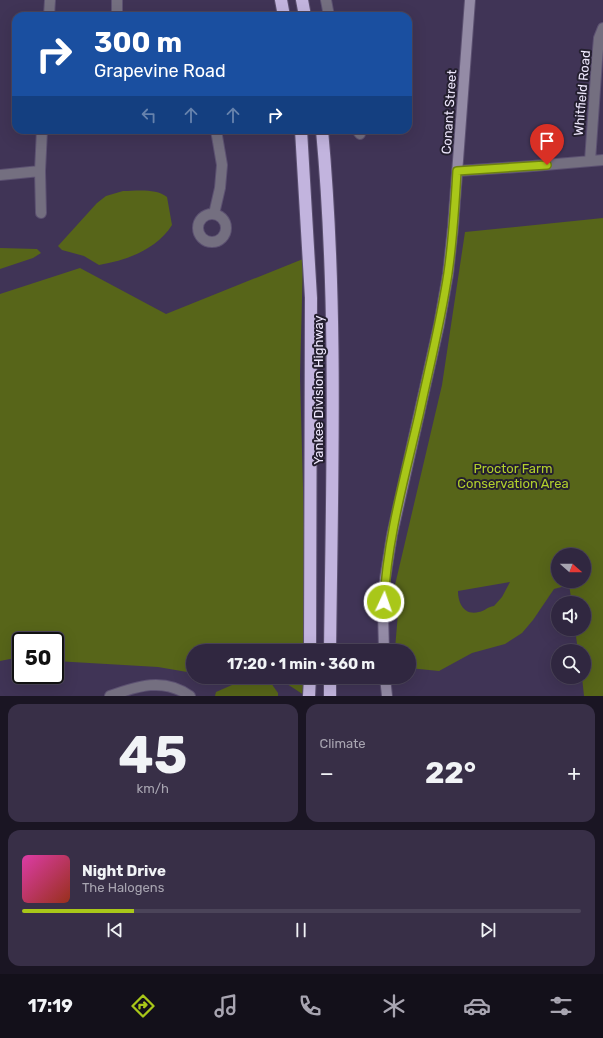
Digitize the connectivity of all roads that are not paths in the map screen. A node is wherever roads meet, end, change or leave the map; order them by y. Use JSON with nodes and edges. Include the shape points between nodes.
{"nodes":[{"id":1,"x":50,"y":0,"type":"edge"},
{"id":2,"x":117,"y":0,"type":"edge"},
{"id":3,"x":281,"y":0,"type":"edge"},
{"id":4,"x":302,"y":0,"type":"edge"},
{"id":5,"x":326,"y":0,"type":"edge"},
{"id":6,"x":470,"y":0,"type":"edge"},
{"id":7,"x":49,"y":12,"type":"edge"},
{"id":8,"x":118,"y":12,"type":"edge"},
{"id":9,"x":283,"y":12,"type":"edge"},
{"id":10,"x":305,"y":12,"type":"edge"},
{"id":11,"x":328,"y":12,"type":"edge"},
{"id":12,"x":603,"y":28,"type":"edge"},
{"id":13,"x":42,"y":134,"type":"edge"},
{"id":14,"x":217,"y":134,"type":"edge"},
{"id":15,"x":301,"y":134,"type":"edge"},
{"id":16,"x":322,"y":134,"type":"edge"},
{"id":17,"x":603,"y":160,"type":"edge"},
{"id":18,"x":590,"y":161,"type":"junction"},
{"id":19,"x":40,"y":170,"type":"junction"},
{"id":20,"x":457,"y":171,"type":"junction"},
{"id":21,"x":0,"y":175,"type":"edge"},
{"id":22,"x":41,"y":213,"type":"dead end"},
{"id":23,"x":214,"y":214,"type":"dead end"},
{"id":24,"x":310,"y":644,"type":"edge"},
{"id":25,"x":330,"y":644,"type":"edge"},
{"id":26,"x":384,"y":644,"type":"edge"},
{"id":27,"x":310,"y":684,"type":"edge"},
{"id":28,"x":330,"y":684,"type":"edge"},
{"id":29,"x":386,"y":684,"type":"edge"},
{"id":30,"x":110,"y":696,"type":"edge"},
{"id":31,"x":190,"y":696,"type":"edge"},
{"id":32,"x":310,"y":696,"type":"edge"},
{"id":33,"x":330,"y":696,"type":"edge"},
{"id":34,"x":387,"y":696,"type":"edge"}],
"edges":[{"from":1,"to":7,"type":"street"},
{"from":2,"to":8,"type":"street"},
{"from":3,"to":9,"type":"highway"},
{"from":4,"to":10,"type":"highway"},
{"from":5,"to":11,"type":"street"},
{"from":6,"to":20,"type":"main road","name":"Conant Street"},
{"from":12,"to":18,"type":"street","name":"Whitfield Road","via":[[599,38]]},
{"from":13,"to":19,"type":"street"},
{"from":14,"to":23,"type":"street","via":[[222,176]]},
{"from":15,"to":24,"type":"highway","name":"Yankee Division Highway","via":[[311,298]]},
{"from":16,"to":25,"type":"highway","name":"Yankee Division Highway","via":[[332,307]]},
{"from":17,"to":18,"type":"street"},
{"from":18,"to":20,"type":"street"},
{"from":19,"to":21,"type":"street"},
{"from":19,"to":22,"type":"street"},
{"from":20,"to":26,"type":"main road","name":"Conant Street","via":[[448,274],[386,572]]},
{"from":27,"to":32,"type":"highway"},
{"from":28,"to":33,"type":"highway"},
{"from":29,"to":34,"type":"main road"},
{"from":30,"to":31,"type":"street","via":[[147,685],[162,685],[181,690]]}]}
